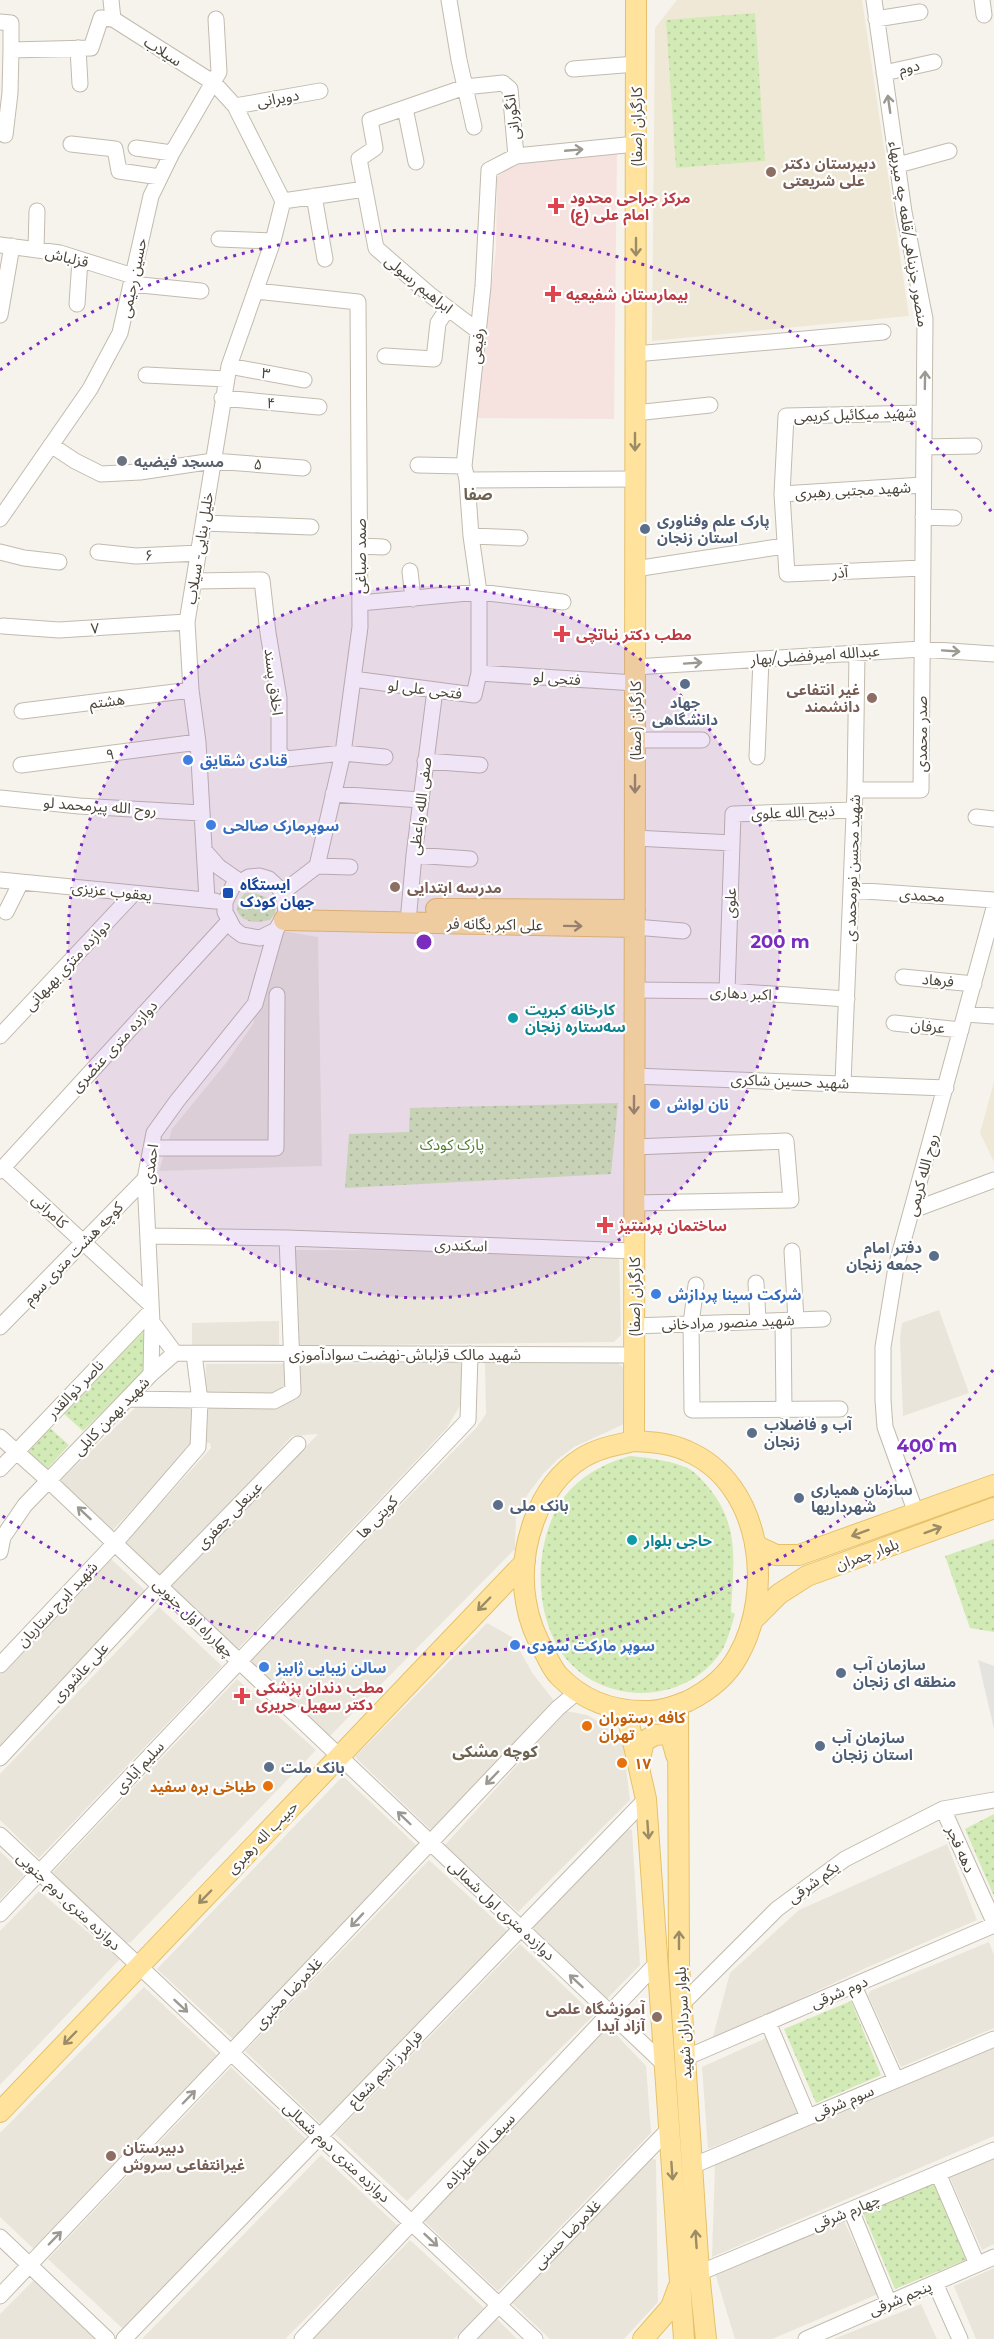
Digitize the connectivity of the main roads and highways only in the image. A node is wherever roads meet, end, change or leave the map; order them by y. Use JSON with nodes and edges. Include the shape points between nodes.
{"nodes":[{"id":1,"x":636,"y":0,"type":"edge"},
{"id":2,"x":282,"y":912,"type":"road end"},
{"id":3,"x":635,"y":918,"type":"junction"},
{"id":4,"x":634,"y":1441,"type":"junction"},
{"id":5,"x":994,"y":1485,"type":"edge"},
{"id":6,"x":994,"y":1508,"type":"edge"},
{"id":7,"x":755,"y":1545,"type":"junction"},
{"id":8,"x":793,"y":1555,"type":"junction"},
{"id":9,"x":525,"y":1562,"type":"junction"},
{"id":10,"x":796,"y":1583,"type":"junction"},
{"id":11,"x":752,"y":1621,"type":"junction"},
{"id":12,"x":678,"y":1706,"type":"junction"},
{"id":13,"x":626,"y":1711,"type":"junction"},
{"id":14,"x":678,"y":1761,"type":"junction"},
{"id":15,"x":638,"y":1767,"type":"junction"},
{"id":16,"x":0,"y":2112,"type":"edge"},
{"id":17,"x":679,"y":2286,"type":"junction"},
{"id":18,"x":643,"y":2339,"type":"edge"},
{"id":19,"x":684,"y":2339,"type":"edge"},
{"id":20,"x":706,"y":2339,"type":"edge"}],
"edges":[{"from":1,"to":3,"type":"main road","name":"کارگران (صفا)","one_way":true},
{"from":2,"to":3,"type":"main road","name":"علی اکبر یگانه فر"},
{"from":3,"to":4,"type":"main road","name":"کارگران (صفا)","one_way":true},
{"from":4,"to":7,"type":"main road","via":[[661,1443],[687,1451],[711,1465],[730,1484],[744,1508]]},
{"from":4,"to":9,"type":"main road","via":[[582,1458],[561,1476],[544,1497],[533,1523]]},
{"from":5,"to":8,"type":"main road","name":"بلوار چمران","one_way":true},
{"from":10,"to":6,"type":"main road","name":"بلوار چمران","one_way":true},
{"from":7,"to":8,"type":"main road","name":"بلوار چمران","via":[[776,1555]]},
{"from":7,"to":11,"type":"main road","via":[[758,1583]]},
{"from":8,"to":10,"type":"main road","via":[[784,1569],[786,1577]]},
{"from":9,"to":13,"type":"main road","via":[[526,1602],[537,1640],[557,1675],[577,1692]]},
{"from":9,"to":16,"type":"main road","name":"حبیب اله رهبری","one_way":true},
{"from":10,"to":11,"type":"main road","name":"بلوار چمران","via":[[778,1594]]},
{"from":11,"to":12,"type":"main road","via":[[738,1656],[722,1677]]},
{"from":12,"to":13,"type":"main road"},
{"from":12,"to":14,"type":"main road","name":"بلوار سرداران شهید"},
{"from":13,"to":15,"type":"main road","name":"بلوار سرداران شهید"},
{"from":14,"to":15,"type":"main road","via":[[667,1734],[655,1735],[645,1741]]},
{"from":20,"to":14,"type":"main road","name":"بلوار سرداران شهید","one_way":true,"via":[[679,1965]]},
{"from":15,"to":17,"type":"main road","name":"بلوار سرداران شهید","one_way":true,"via":[[646,1799]]},
{"from":17,"to":18,"type":"main road","via":[[671,2307]]},
{"from":17,"to":19,"type":"main road","name":"بلوار سرداران شهید"}]}
